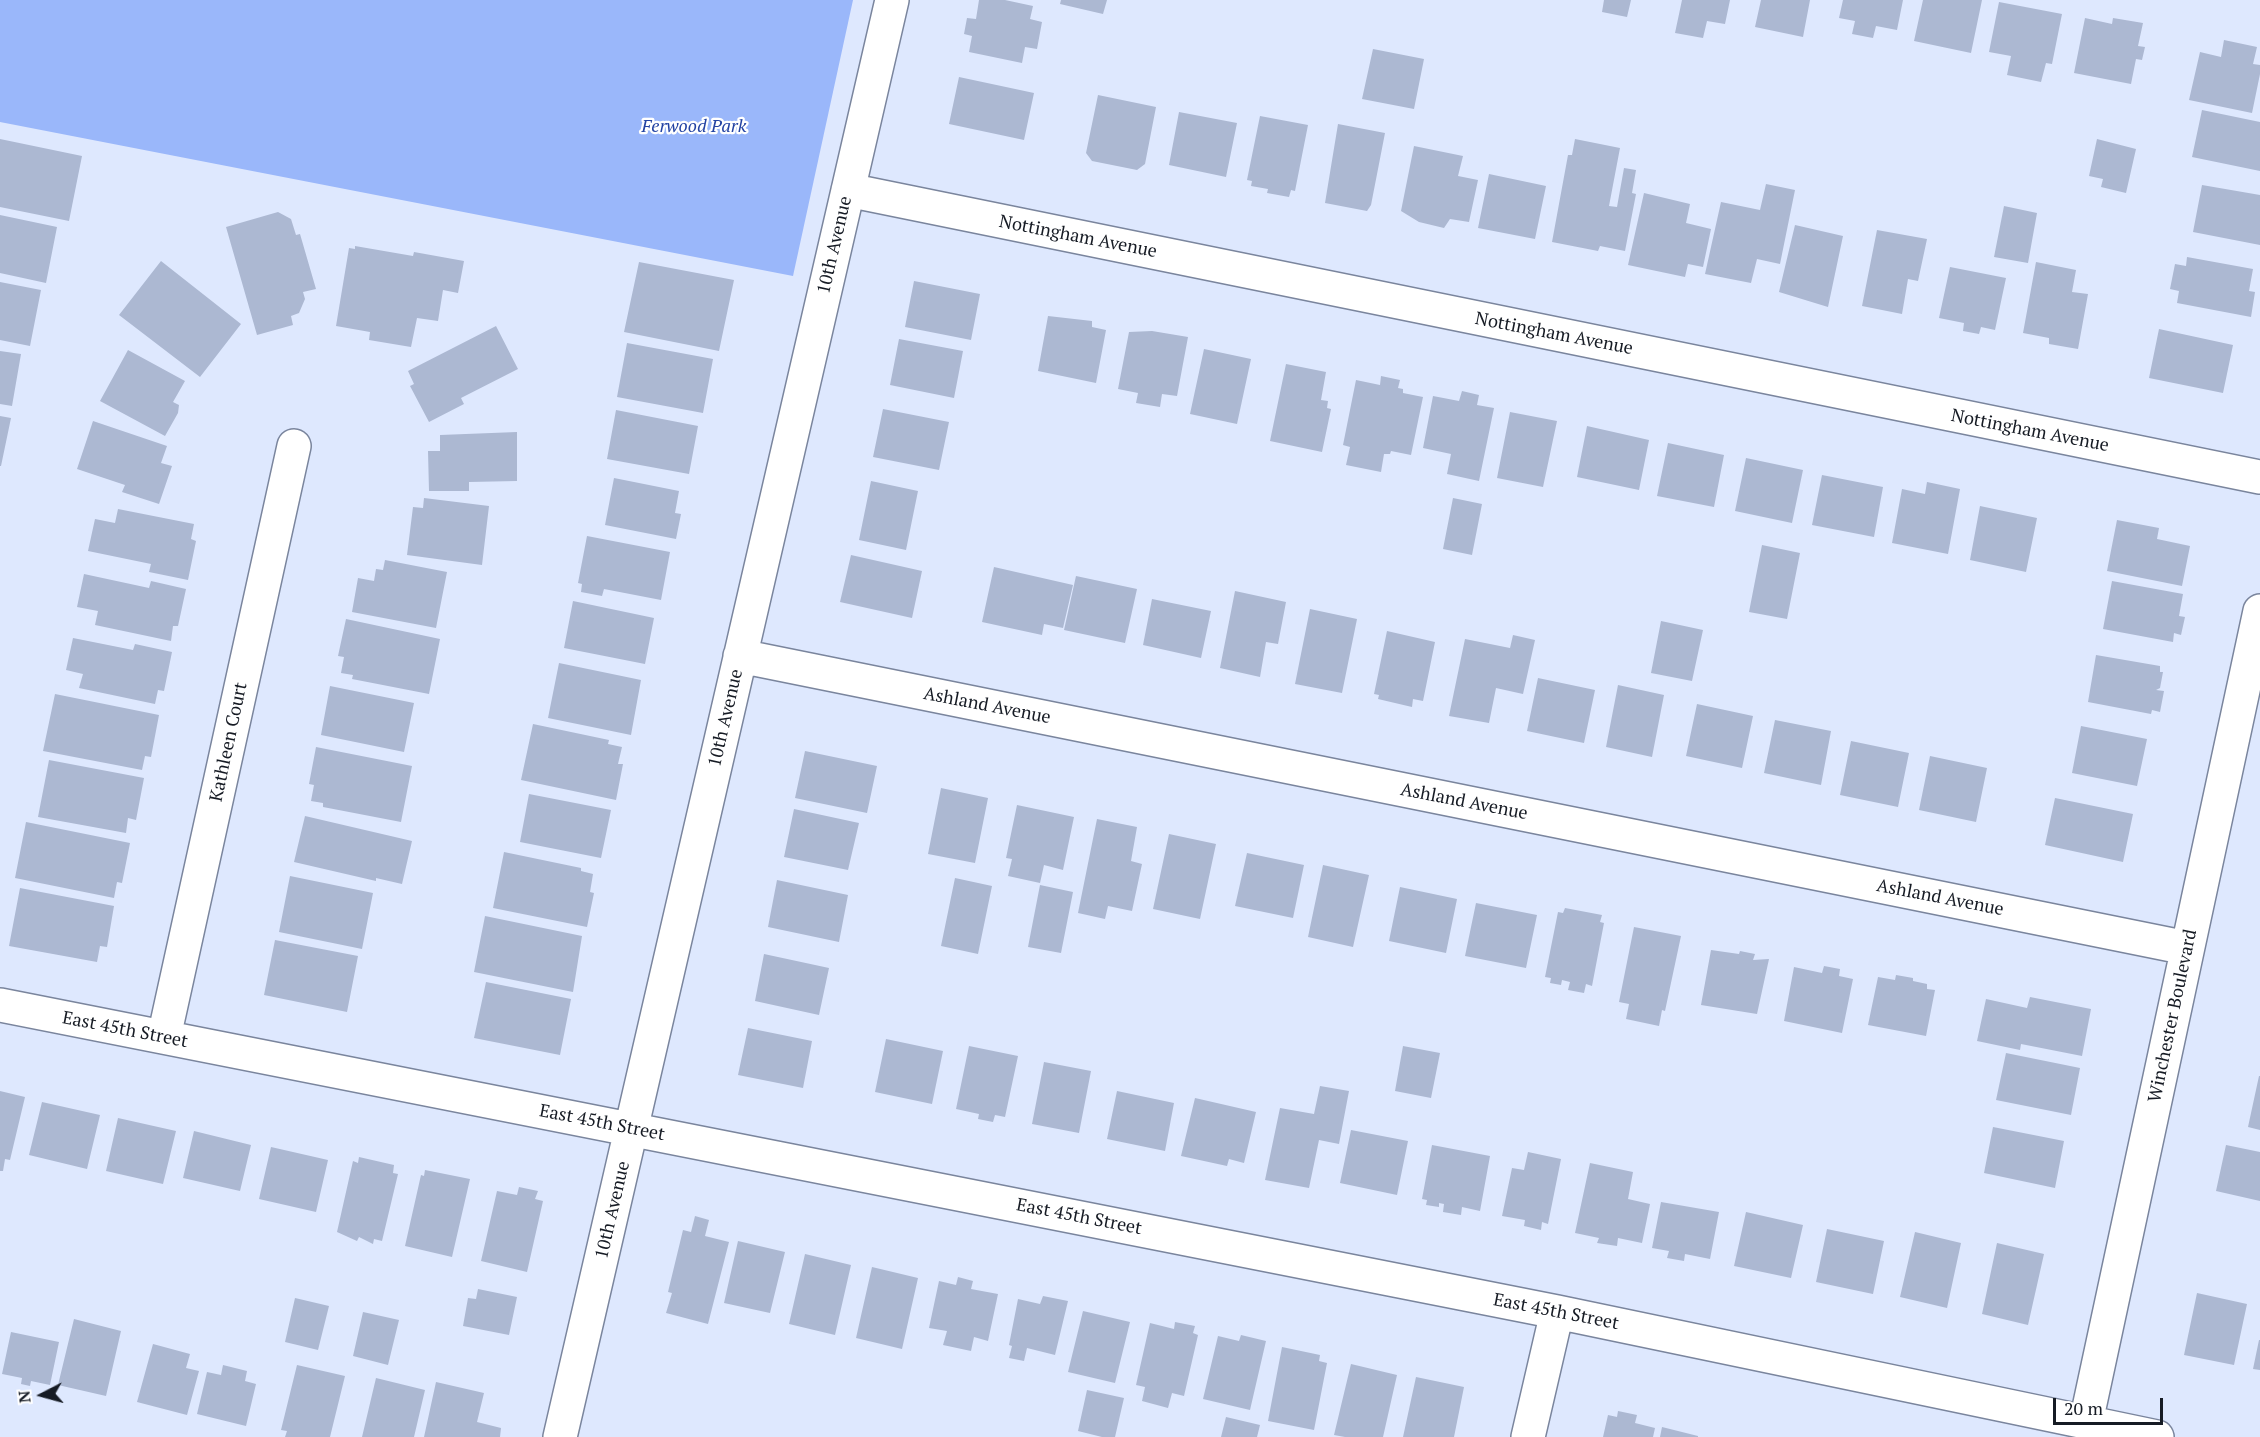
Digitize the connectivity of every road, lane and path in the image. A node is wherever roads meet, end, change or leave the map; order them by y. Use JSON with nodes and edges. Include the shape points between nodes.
{"nodes":[{"id":1,"x":892,"y":0,"type":"edge"},
{"id":2,"x":848,"y":190,"type":"junction"},
{"id":3,"x":294,"y":446,"type":"dead end"},
{"id":4,"x":2260,"y":477,"type":"edge"},
{"id":5,"x":2260,"y":611,"type":"edge"},
{"id":6,"x":740,"y":656,"type":"junction"},
{"id":7,"x":2187,"y":948,"type":"junction"},
{"id":8,"x":0,"y":1005,"type":"edge"},
{"id":9,"x":164,"y":1037,"type":"junction"},
{"id":10,"x":631,"y":1129,"type":"junction"},
{"id":11,"x":1557,"y":1312,"type":"junction"},
{"id":12,"x":2086,"y":1422,"type":"junction"},
{"id":13,"x":560,"y":1437,"type":"edge"},
{"id":14,"x":1528,"y":1437,"type":"edge"},
{"id":15,"x":2157,"y":1437,"type":"edge"}],
"edges":[{"from":1,"to":2,"type":"street","name":"10th Avenue"},
{"from":2,"to":4,"type":"street","name":"Nottingham Avenue"},
{"from":2,"to":6,"type":"street","name":"10th Avenue"},
{"from":3,"to":9,"type":"street","name":"Kathleen Court"},
{"from":5,"to":7,"type":"street","name":"Winchester Boulevard"},
{"from":6,"to":7,"type":"street","name":"Ashland Avenue"},
{"from":6,"to":10,"type":"street","name":"10th Avenue"},
{"from":7,"to":12,"type":"street","name":"Winchester Boulevard"},
{"from":8,"to":9,"type":"street","name":"East 45th Street"},
{"from":9,"to":10,"type":"street","name":"East 45th Street"},
{"from":10,"to":11,"type":"street","name":"East 45th Street"},
{"from":10,"to":13,"type":"street","name":"10th Avenue"},
{"from":11,"to":12,"type":"street","name":"East 45th Street"},
{"from":11,"to":14,"type":"street"},
{"from":12,"to":15,"type":"street","name":"East 45th Street"}]}
